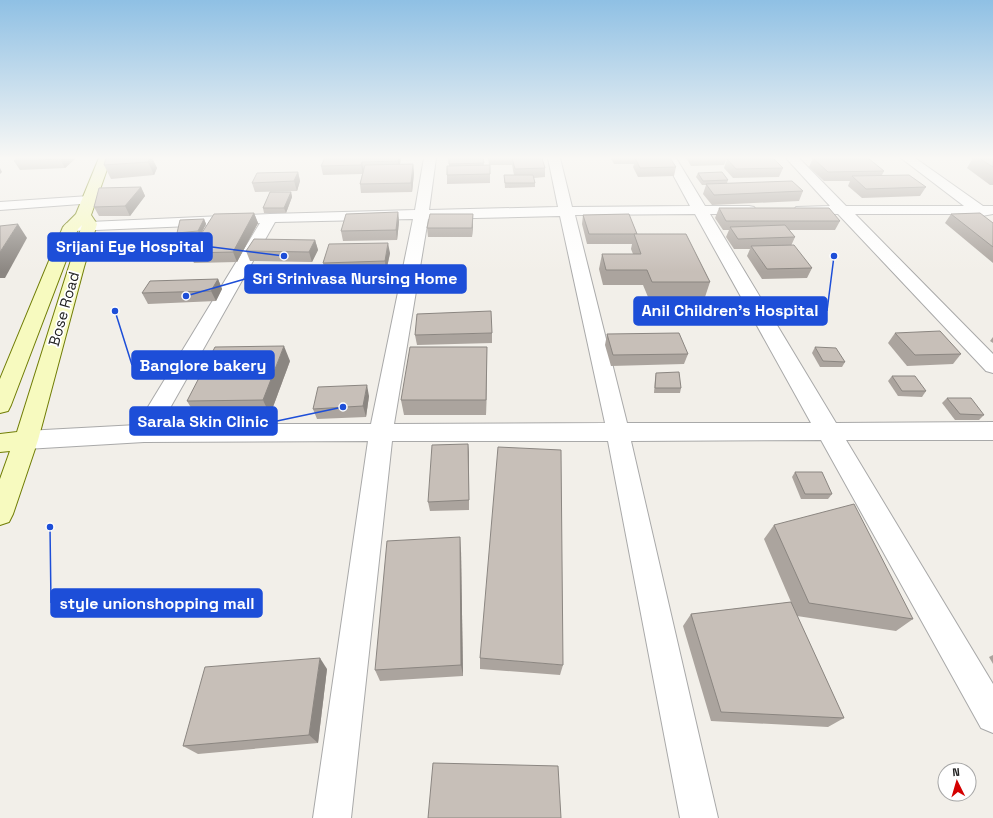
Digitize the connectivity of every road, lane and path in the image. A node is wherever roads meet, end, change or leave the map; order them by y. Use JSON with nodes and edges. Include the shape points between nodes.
{"nodes":[{"id":1,"x":91,"y":196,"type":"edge"},
{"id":2,"x":424,"y":196,"type":"edge"},
{"id":3,"x":562,"y":196,"type":"edge"},
{"id":4,"x":692,"y":196,"type":"edge"},
{"id":5,"x":829,"y":196,"type":"edge"},
{"id":6,"x":965,"y":196,"type":"edge"},
{"id":7,"x":0,"y":206,"type":"edge"},
{"id":8,"x":700,"y":210,"type":"junction"},
{"id":9,"x":764,"y":210,"type":"edge"},
{"id":10,"x":788,"y":210,"type":"edge"},
{"id":11,"x":843,"y":210,"type":"junction"},
{"id":12,"x":986,"y":210,"type":"edge"},
{"id":13,"x":566,"y":212,"type":"junction"},
{"id":14,"x":421,"y":216,"type":"junction"},
{"id":15,"x":84,"y":217,"type":"junction"},
{"id":16,"x":270,"y":218,"type":"junction"},
{"id":17,"x":993,"y":219,"type":"edge"},
{"id":18,"x":993,"y":366,"type":"edge"},
{"id":19,"x":0,"y":405,"type":"edge"},
{"id":20,"x":829,"y":431,"type":"junction"},
{"id":21,"x":993,"y":431,"type":"edge"},
{"id":22,"x":380,"y":432,"type":"junction"},
{"id":23,"x":618,"y":432,"type":"junction"},
{"id":24,"x":144,"y":433,"type":"junction"},
{"id":25,"x":26,"y":440,"type":"junction"},
{"id":26,"x":0,"y":443,"type":"edge"},
{"id":27,"x":0,"y":514,"type":"edge"},
{"id":28,"x":993,"y":716,"type":"edge"},
{"id":29,"x":332,"y":818,"type":"edge"},
{"id":30,"x":699,"y":818,"type":"edge"}],
"edges":[{"from":1,"to":15,"type":"main road","name":"Bose Road"},
{"from":2,"to":14,"type":"street"},
{"from":3,"to":13,"type":"street"},
{"from":4,"to":8,"type":"street"},
{"from":5,"to":11,"type":"street"},
{"from":6,"to":12,"type":"street"},
{"from":7,"to":15,"type":"street"},
{"from":8,"to":9,"type":"street"},
{"from":8,"to":13,"type":"street"},
{"from":8,"to":20,"type":"street"},
{"from":10,"to":11,"type":"street"},
{"from":11,"to":12,"type":"street"},
{"from":11,"to":18,"type":"street"},
{"from":12,"to":17,"type":"street"},
{"from":13,"to":14,"type":"street"},
{"from":13,"to":23,"type":"street"},
{"from":14,"to":16,"type":"street"},
{"from":14,"to":22,"type":"street"},
{"from":15,"to":16,"type":"street"},
{"from":15,"to":19,"type":"main road"},
{"from":15,"to":25,"type":"main road","name":"Bose Road"},
{"from":16,"to":24,"type":"street"},
{"from":20,"to":21,"type":"street"},
{"from":20,"to":23,"type":"street"},
{"from":20,"to":28,"type":"street"},
{"from":22,"to":23,"type":"street"},
{"from":22,"to":24,"type":"street"},
{"from":22,"to":29,"type":"street"},
{"from":23,"to":30,"type":"street"},
{"from":24,"to":25,"type":"street"},
{"from":25,"to":26,"type":"main road"},
{"from":25,"to":27,"type":"main road","name":"Bose Road"}]}
